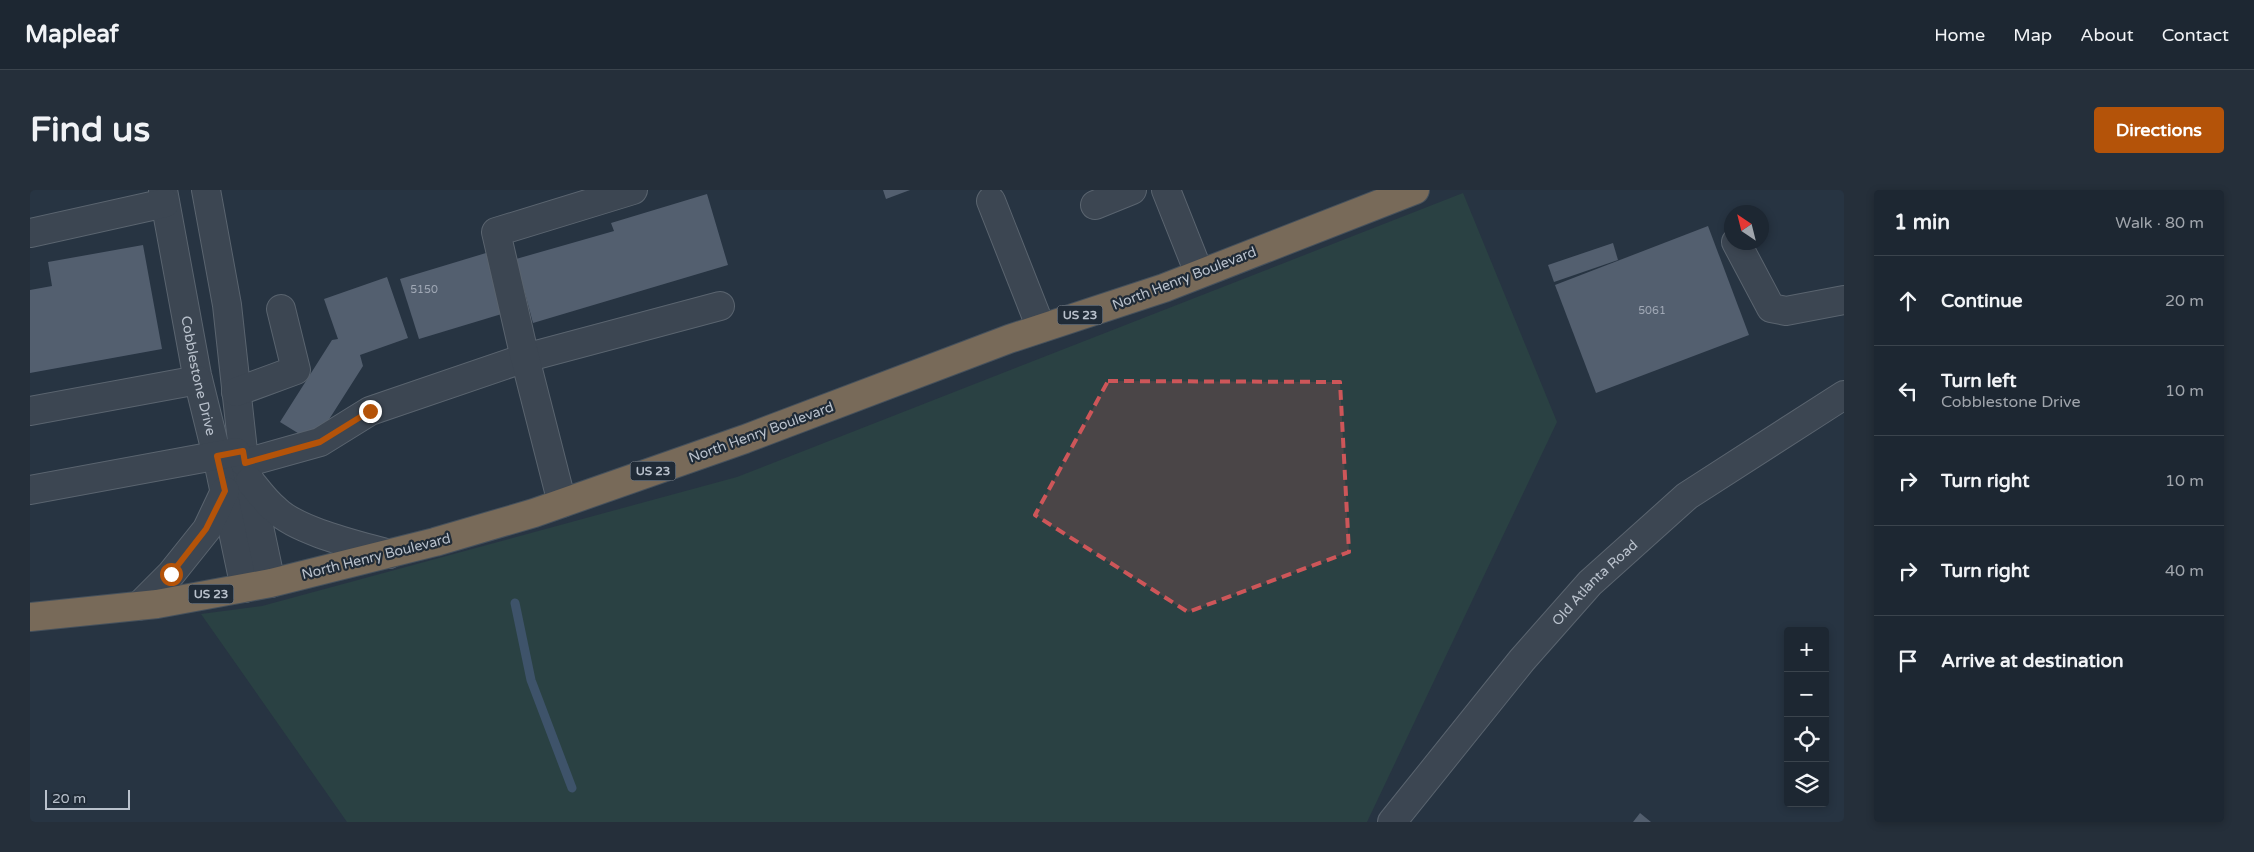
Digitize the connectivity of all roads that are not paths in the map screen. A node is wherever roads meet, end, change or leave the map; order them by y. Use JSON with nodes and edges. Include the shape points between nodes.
{"nodes":[{"id":1,"x":206,"y":190,"type":"edge"},
{"id":2,"x":633,"y":190,"type":"edge"},
{"id":3,"x":1132,"y":190,"type":"edge"},
{"id":4,"x":1166,"y":190,"type":"edge"},
{"id":5,"x":1415,"y":190,"type":"edge"},
{"id":6,"x":164,"y":196,"type":"edge"},
{"id":7,"x":991,"y":201,"type":"dead end"},
{"id":8,"x":1095,"y":205,"type":"dead end"},
{"id":9,"x":30,"y":233,"type":"edge"},
{"id":10,"x":1740,"y":250,"type":"edge"},
{"id":11,"x":1199,"y":273,"type":"junction"},
{"id":12,"x":1844,"y":300,"type":"edge"},
{"id":13,"x":720,"y":306,"type":"dead end"},
{"id":14,"x":281,"y":309,"type":"dead end"},
{"id":15,"x":1040,"y":328,"type":"junction"},
{"id":16,"x":525,"y":358,"type":"junction"},
{"id":17,"x":198,"y":380,"type":"junction"},
{"id":18,"x":236,"y":392,"type":"junction"},
{"id":19,"x":1844,"y":394,"type":"edge"},
{"id":20,"x":30,"y":411,"type":"edge"},
{"id":21,"x":236,"y":468,"type":"junction"},
{"id":22,"x":30,"y":490,"type":"edge"},
{"id":23,"x":562,"y":503,"type":"junction"},
{"id":24,"x":389,"y":554,"type":"junction"},
{"id":25,"x":271,"y":583,"type":"junction"},
{"id":26,"x":244,"y":588,"type":"junction"},
{"id":27,"x":140,"y":606,"type":"junction"},
{"id":28,"x":30,"y":617,"type":"edge"},
{"id":29,"x":1392,"y":822,"type":"edge"}],
"edges":[{"from":1,"to":18,"type":"street","name":"Cobblestone Drive","via":[[227,304]]},
{"from":2,"to":16,"type":"street","via":[[496,232]]},
{"from":3,"to":8,"type":"street"},
{"from":4,"to":11,"type":"street"},
{"from":5,"to":11,"type":"highway","name":"North Henry Boulevard","number":"US 23"},
{"from":6,"to":9,"type":"street"},
{"from":6,"to":17,"type":"street","name":"Cobblestone Drive"},
{"from":7,"to":15,"type":"street"},
{"from":10,"to":12,"type":"street","via":[[1770,308],[1786,311]]},
{"from":11,"to":15,"type":"highway","name":"North Henry Boulevard","number":"US 23","via":[[1164,288]]},
{"from":13,"to":16,"type":"street"},
{"from":14,"to":18,"type":"street","via":[[296,370]]},
{"from":15,"to":23,"type":"highway","name":"North Henry Boulevard","number":"US 23"},
{"from":16,"to":21,"type":"street","via":[[370,411],[320,442]]},
{"from":16,"to":23,"type":"street"},
{"from":17,"to":20,"type":"street"},
{"from":17,"to":21,"type":"street","name":"Cobblestone Drive"},
{"from":18,"to":21,"type":"street","name":"Cobblestone Drive"},
{"from":19,"to":29,"type":"street","name":"Old Atlanta Road","via":[[1687,496],[1590,583],[1522,660]]},
{"from":21,"to":22,"type":"street"},
{"from":21,"to":24,"type":"street","via":[[276,512],[338,539]]},
{"from":21,"to":25,"type":"street","name":"Cobblestone Drive"},
{"from":21,"to":26,"type":"street","name":"Cobblestone Drive"},
{"from":21,"to":27,"type":"street","via":[[206,529],[171,574]]},
{"from":23,"to":24,"type":"highway","name":"North Henry Boulevard","number":"US 23"},
{"from":24,"to":25,"type":"highway","name":"North Henry Boulevard","number":"US 23"},
{"from":25,"to":26,"type":"highway","name":"North Henry Boulevard","number":"US 23"},
{"from":26,"to":27,"type":"highway","name":"North Henry Boulevard","number":"US 23"},
{"from":27,"to":28,"type":"highway","name":"North Henry Boulevard","number":"US 23"}]}
